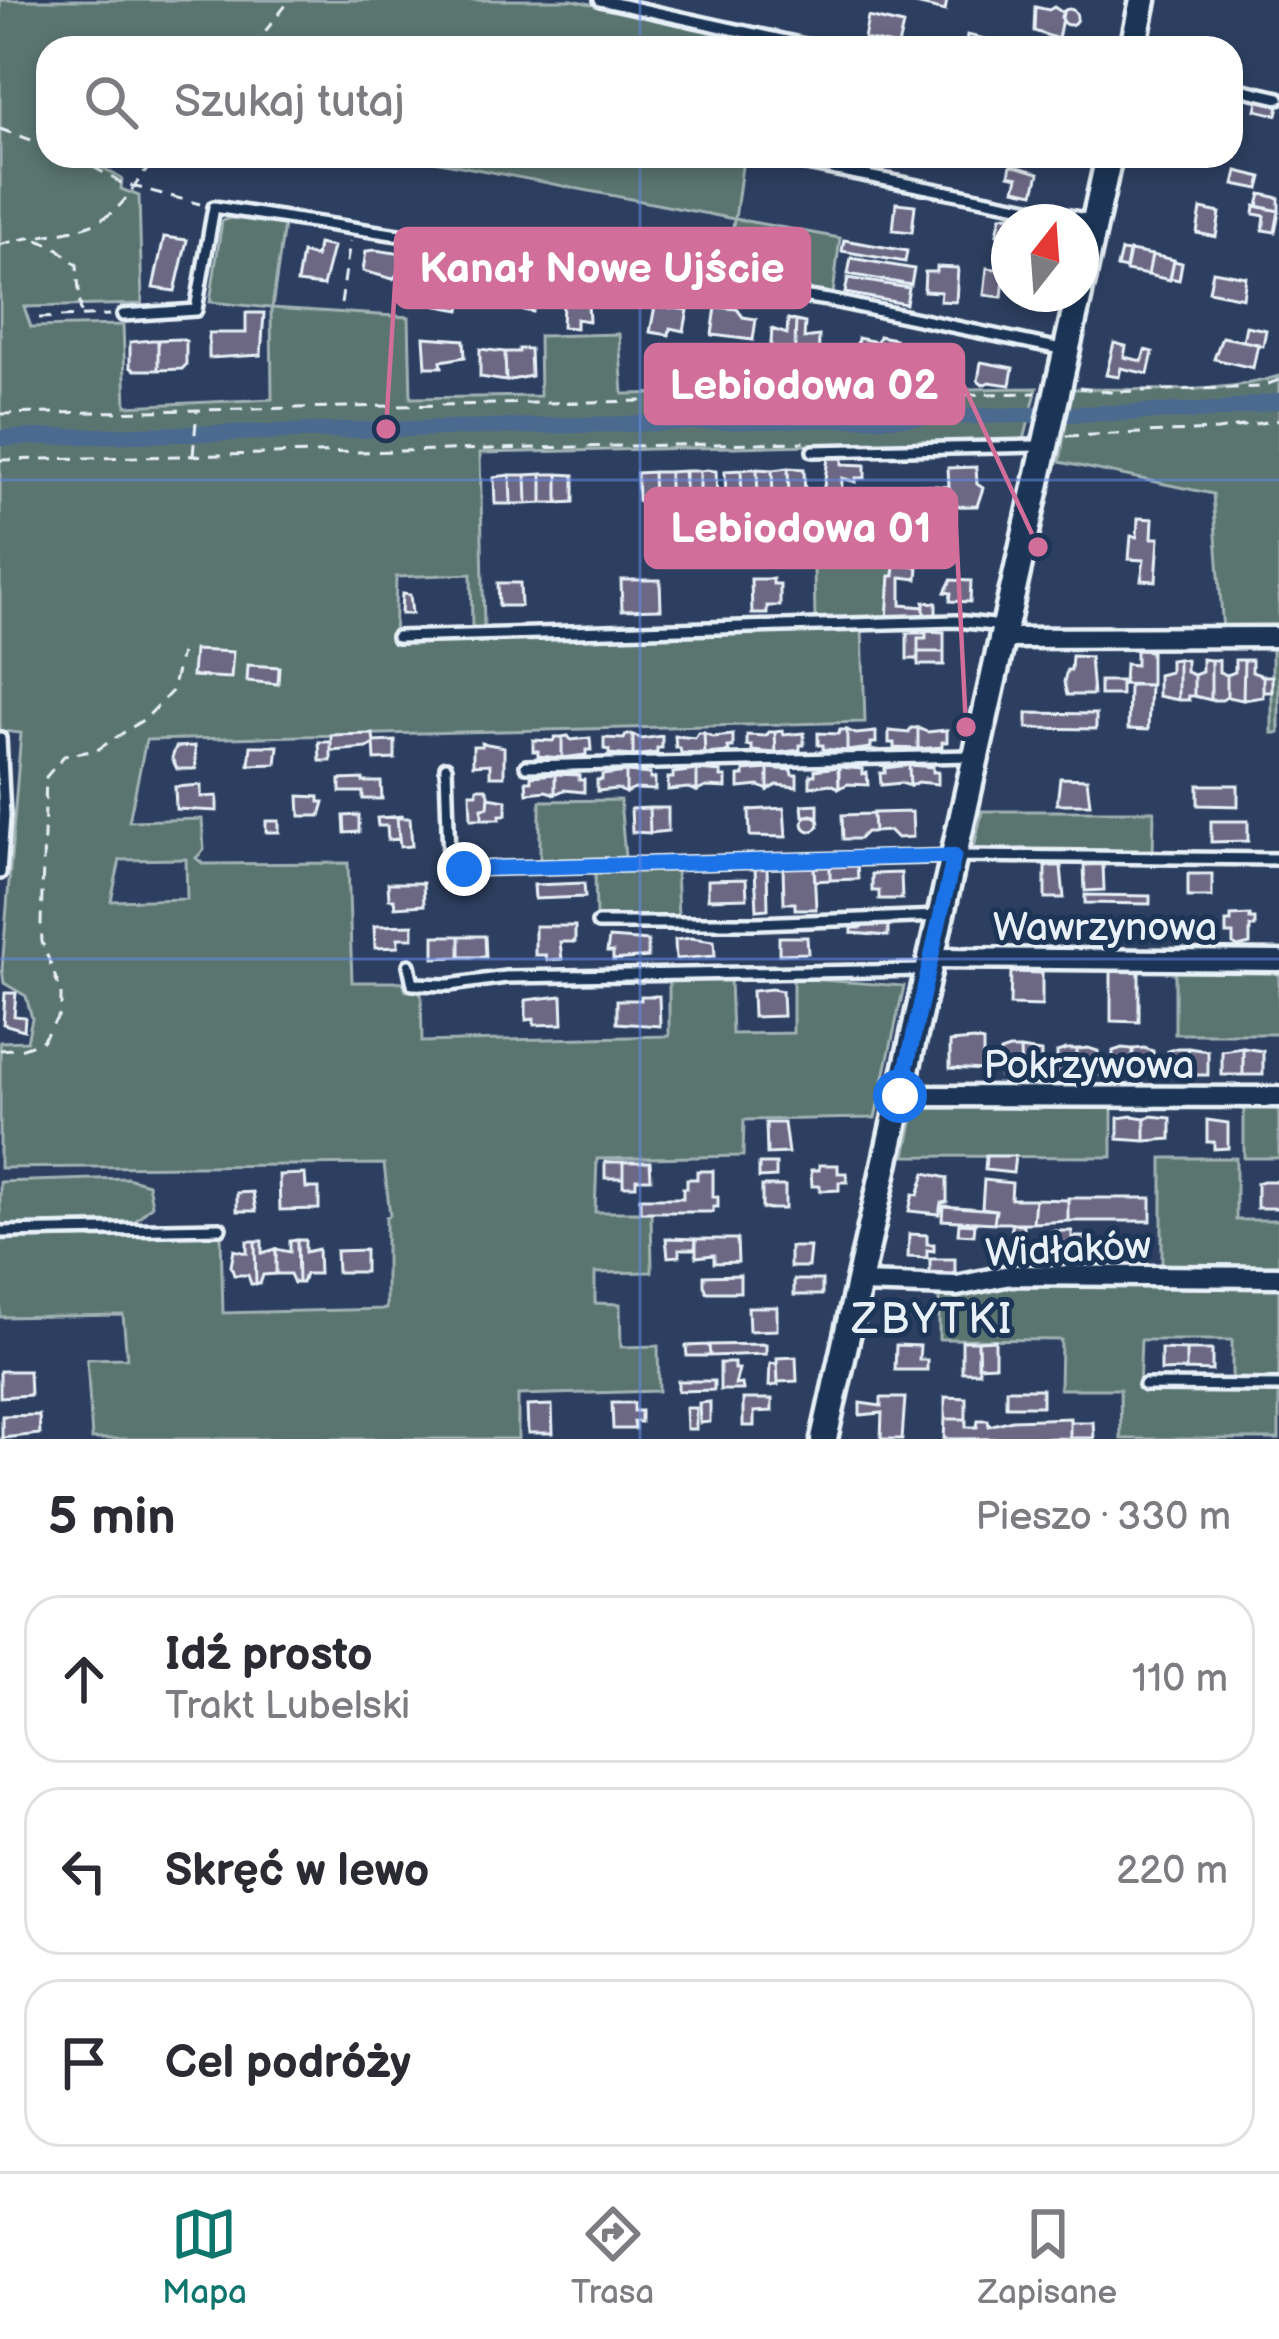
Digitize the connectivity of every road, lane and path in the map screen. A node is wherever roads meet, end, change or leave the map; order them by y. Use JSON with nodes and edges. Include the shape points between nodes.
{"nodes":[{"id":1,"x":290,"y":0,"type":"edge"},
{"id":2,"x":600,"y":0,"type":"edge"},
{"id":3,"x":1143,"y":0,"type":"edge"},
{"id":4,"x":262,"y":36,"type":"edge"},
{"id":5,"x":764,"y":36,"type":"edge"},
{"id":6,"x":1136,"y":36,"type":"edge"},
{"id":7,"x":1243,"y":90,"type":"edge"},
{"id":8,"x":1279,"y":98,"type":"edge"},
{"id":9,"x":0,"y":129,"type":"edge"},
{"id":10,"x":36,"y":142,"type":"edge"},
{"id":11,"x":97,"y":168,"type":"edge"},
{"id":12,"x":148,"y":168,"type":"edge"},
{"id":13,"x":826,"y":168,"type":"edge"},
{"id":14,"x":1106,"y":168,"type":"edge"},
{"id":15,"x":131,"y":186,"type":"junction"},
{"id":16,"x":1005,"y":204,"type":"edge"},
{"id":17,"x":1099,"y":204,"type":"edge"},
{"id":18,"x":214,"y":207,"type":"junction"},
{"id":19,"x":352,"y":228,"type":"junction"},
{"id":20,"x":35,"y":240,"type":"junction"},
{"id":21,"x":0,"y":245,"type":"edge"},
{"id":22,"x":341,"y":304,"type":"dead end"},
{"id":23,"x":1075,"y":312,"type":"edge"},
{"id":24,"x":123,"y":315,"type":"joint"},
{"id":25,"x":81,"y":316,"type":"junction"},
{"id":26,"x":39,"y":318,"type":"dead end"},
{"id":27,"x":1067,"y":351,"type":"junction"},
{"id":28,"x":1279,"y":380,"type":"edge"},
{"id":29,"x":1056,"y":396,"type":"junction"},
{"id":30,"x":197,"y":409,"type":"junction"},
{"id":31,"x":0,"y":414,"type":"edge"},
{"id":32,"x":1279,"y":420,"type":"edge"},
{"id":33,"x":1047,"y":437,"type":"junction"},
{"id":34,"x":801,"y":442,"type":"dead end"},
{"id":35,"x":813,"y":451,"type":"dead end"},
{"id":36,"x":192,"y":456,"type":"junction"},
{"id":37,"x":0,"y":460,"type":"edge"},
{"id":38,"x":1004,"y":632,"type":"junction"},
{"id":39,"x":397,"y":638,"type":"dead end"},
{"id":40,"x":1279,"y":638,"type":"edge"},
{"id":41,"x":182,"y":653,"type":"dead end"},
{"id":42,"x":0,"y":738,"type":"edge"},
{"id":43,"x":976,"y":756,"type":"junction"},
{"id":44,"x":526,"y":766,"type":"dead end"},
{"id":45,"x":446,"y":767,"type":"dead end"},
{"id":46,"x":954,"y":856,"type":"junction"},
{"id":47,"x":1279,"y":859,"type":"edge"},
{"id":48,"x":0,"y":873,"type":"edge"},
{"id":49,"x":940,"y":916,"type":"junction"},
{"id":50,"x":598,"y":923,"type":"dead end"},
{"id":51,"x":1279,"y":961,"type":"edge"},
{"id":52,"x":410,"y":964,"type":"dead end"},
{"id":53,"x":930,"y":964,"type":"junction"},
{"id":54,"x":0,"y":1050,"type":"edge"},
{"id":55,"x":900,"y":1096,"type":"junction"},
{"id":56,"x":1279,"y":1097,"type":"edge"},
{"id":57,"x":220,"y":1228,"type":"dead end"},
{"id":58,"x":0,"y":1232,"type":"edge"},
{"id":59,"x":1279,"y":1277,"type":"edge"},
{"id":60,"x":860,"y":1283,"type":"junction"},
{"id":61,"x":1145,"y":1385,"type":"dead end"},
{"id":62,"x":1279,"y":1386,"type":"edge"},
{"id":63,"x":824,"y":1439,"type":"edge"}],
"edges":[{"from":1,"to":4,"type":"path"},
{"from":2,"to":5,"type":"lane"},
{"from":3,"to":6,"type":"street"},
{"from":7,"to":8,"type":"lane"},
{"from":9,"to":10,"type":"path"},
{"from":11,"to":15,"type":"path"},
{"from":12,"to":15,"type":"path"},
{"from":13,"to":16,"type":"lane"},
{"from":14,"to":17,"type":"street"},
{"from":15,"to":18,"type":"path"},
{"from":15,"to":20,"type":"path","via":[[110,214]]},
{"from":18,"to":19,"type":"lane"},
{"from":18,"to":24,"type":"lane","via":[[196,310]]},
{"from":19,"to":22,"type":"path"},
{"from":19,"to":27,"type":"lane","via":[[828,300]]},
{"from":20,"to":21,"type":"path"},
{"from":20,"to":25,"type":"path","via":[[76,265]]},
{"from":23,"to":27,"type":"street"},
{"from":24,"to":25,"type":"path"},
{"from":25,"to":26,"type":"path"},
{"from":27,"to":29,"type":"street"},
{"from":28,"to":29,"type":"path","via":[[1130,391],[1071,386]]},
{"from":29,"to":30,"type":"path"},
{"from":29,"to":33,"type":"street"},
{"from":30,"to":31,"type":"path"},
{"from":30,"to":36,"type":"path"},
{"from":32,"to":33,"type":"path"},
{"from":33,"to":35,"type":"lane"},
{"from":33,"to":38,"type":"street"},
{"from":34,"to":36,"type":"path"},
{"from":36,"to":37,"type":"path"},
{"from":38,"to":39,"type":"lane","via":[[956,621]]},
{"from":38,"to":40,"type":"street"},
{"from":38,"to":43,"type":"street"},
{"from":41,"to":54,"type":"path","via":[[172,691],[146,718],[97,751],[64,756],[46,777],[43,942],[62,1012],[42,1041]]},
{"from":42,"to":48,"type":"lane"},
{"from":43,"to":44,"type":"lane"},
{"from":43,"to":46,"type":"street"},
{"from":45,"to":46,"type":"lane","via":[[448,856],[464,869]]},
{"from":46,"to":47,"type":"lane"},
{"from":46,"to":49,"type":"street"},
{"from":49,"to":50,"type":"lane"},
{"from":49,"to":53,"type":"street"},
{"from":51,"to":53,"type":"street","name":"Wawrzynowa"},
{"from":52,"to":53,"type":"lane","via":[[413,984],[449,985]]},
{"from":53,"to":55,"type":"street"},
{"from":55,"to":56,"type":"street","name":"Pokrzywowa"},
{"from":55,"to":60,"type":"street"},
{"from":57,"to":58,"type":"lane"},
{"from":59,"to":60,"type":"street","name":"Widłaków"},
{"from":60,"to":63,"type":"street"},
{"from":61,"to":62,"type":"lane"}]}
